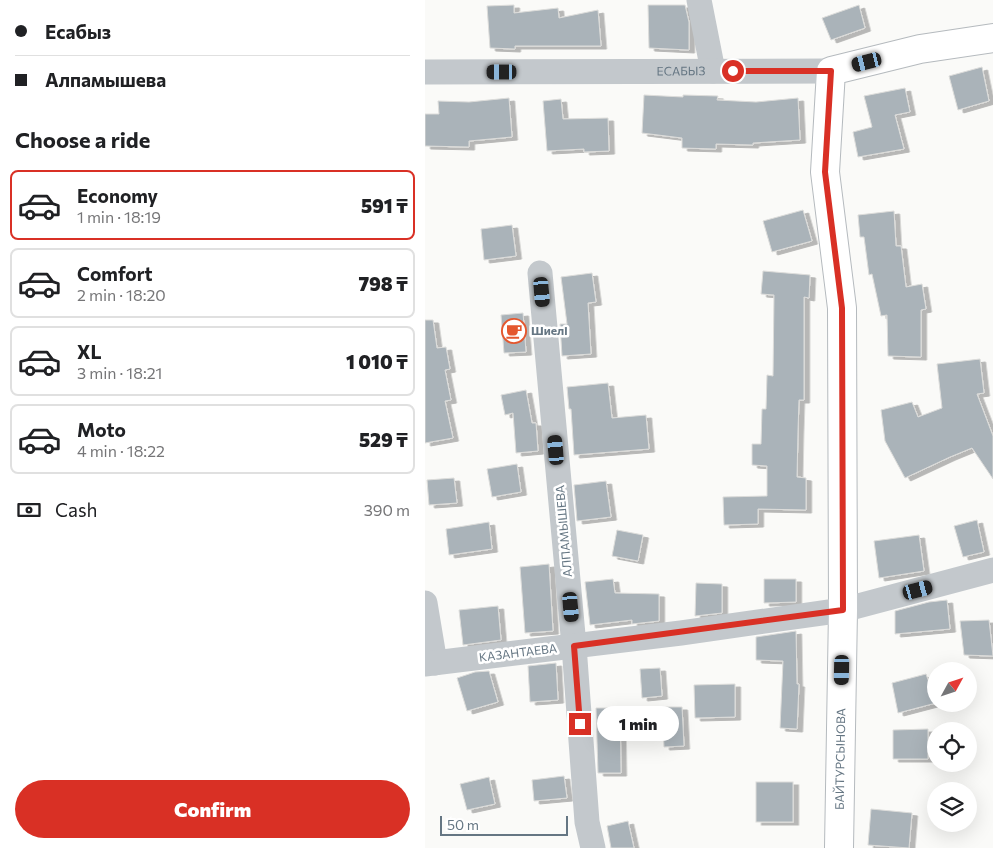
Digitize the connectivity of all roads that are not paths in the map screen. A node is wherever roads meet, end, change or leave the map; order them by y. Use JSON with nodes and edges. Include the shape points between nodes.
{"nodes":[{"id":1,"x":699,"y":0,"type":"edge"},
{"id":2,"x":993,"y":38,"type":"edge"},
{"id":3,"x":713,"y":71,"type":"junction"},
{"id":4,"x":831,"y":71,"type":"junction"},
{"id":5,"x":425,"y":72,"type":"edge"},
{"id":6,"x":540,"y":273,"type":"dead end"},
{"id":7,"x":993,"y":570,"type":"edge"},
{"id":8,"x":425,"y":603,"type":"edge"},
{"id":9,"x":843,"y":610,"type":"junction"},
{"id":10,"x":574,"y":646,"type":"junction"},
{"id":11,"x":430,"y":664,"type":"edge"},
{"id":12,"x":593,"y":848,"type":"edge"},
{"id":13,"x":839,"y":848,"type":"edge"}],
"edges":[{"from":1,"to":3,"type":"street"},
{"from":2,"to":4,"type":"main road","name":"ЕСАБЫЗ","via":[[920,49]]},
{"from":3,"to":4,"type":"street","name":"ЕСАБЫЗ"},
{"from":3,"to":5,"type":"street","name":"ЕСАБЫЗ"},
{"from":4,"to":9,"type":"main road","name":"БАЙТУРСЫНОВА","via":[[825,172],[842,308]]},
{"from":6,"to":10,"type":"street","name":"АЛПАМЫШЕВА"},
{"from":7,"to":9,"type":"street","name":"КАЗАНТАЕВА"},
{"from":8,"to":11,"type":"street"},
{"from":9,"to":10,"type":"street","name":"КАЗАНТАЕВА"},
{"from":9,"to":13,"type":"main road","name":"БАЙТУРСЫНОВА"},
{"from":10,"to":11,"type":"street","name":"КАЗАНТАЕВА"},
{"from":10,"to":12,"type":"street","name":"АЛПАМЫШЕВА","via":[[587,822]]}]}
